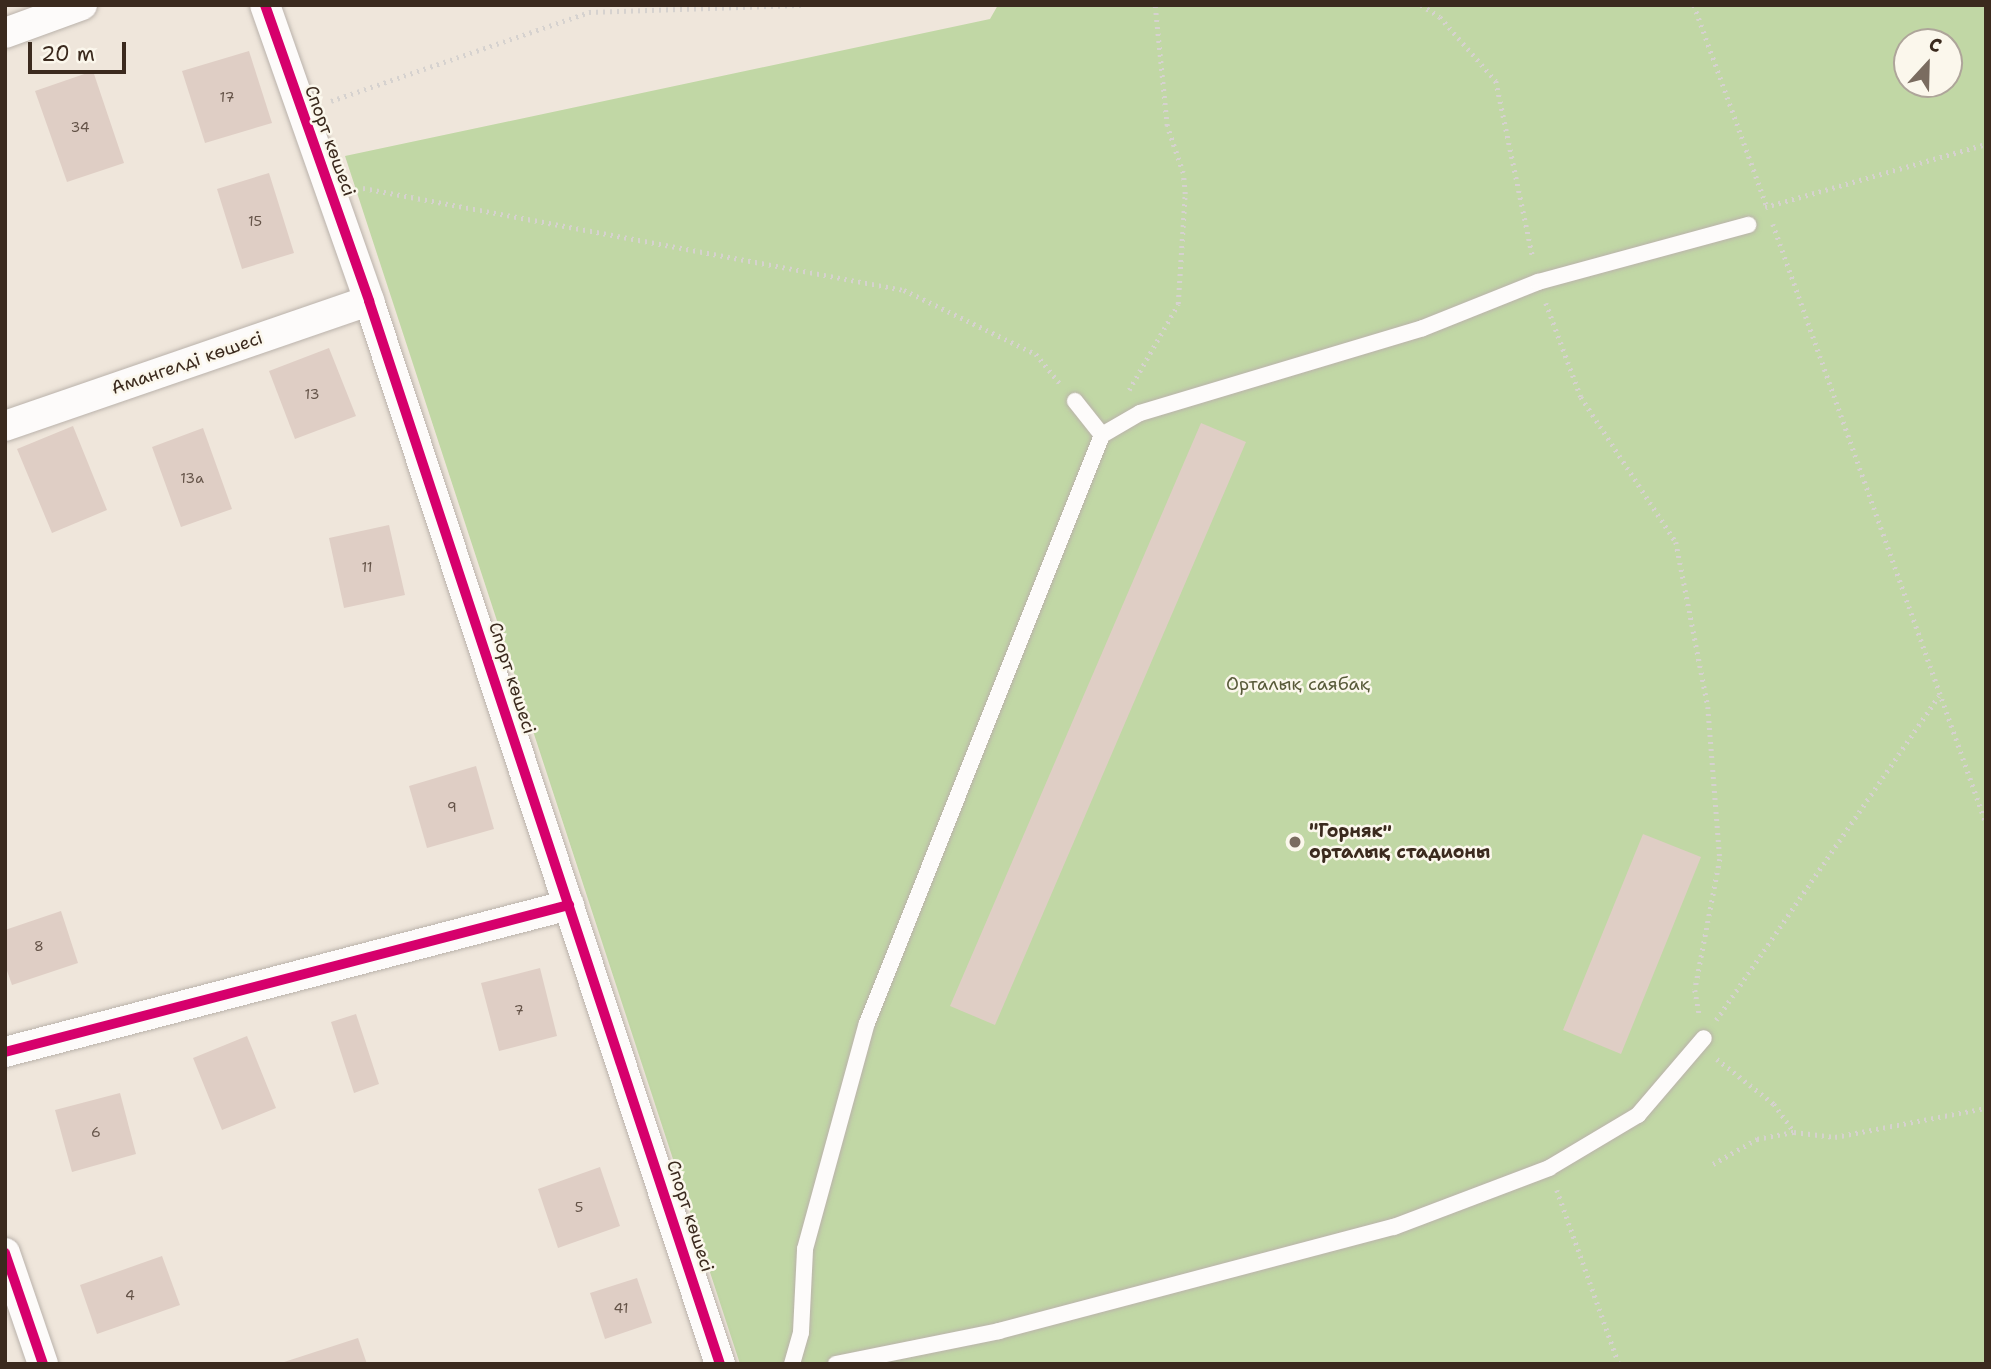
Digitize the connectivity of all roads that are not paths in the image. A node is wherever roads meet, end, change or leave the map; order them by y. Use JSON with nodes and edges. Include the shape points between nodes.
{"nodes":[{"id":1,"x":82,"y":5,"type":"edge"},
{"id":2,"x":265,"y":5,"type":"edge"},
{"id":3,"x":37,"y":13,"type":"edge"},
{"id":4,"x":5,"y":33,"type":"edge"},
{"id":5,"x":1748,"y":225,"type":"road end"},
{"id":6,"x":369,"y":301,"type":"junction"},
{"id":7,"x":1075,"y":401,"type":"road end"},
{"id":8,"x":5,"y":426,"type":"edge"},
{"id":9,"x":1102,"y":435,"type":"junction"},
{"id":10,"x":569,"y":905,"type":"junction"},
{"id":11,"x":1704,"y":1038,"type":"road end"},
{"id":12,"x":5,"y":1052,"type":"edge"},
{"id":13,"x":5,"y":1253,"type":"edge"},
{"id":14,"x":715,"y":1362,"type":"edge"},
{"id":15,"x":43,"y":1364,"type":"edge"},
{"id":16,"x":792,"y":1364,"type":"edge"},
{"id":17,"x":836,"y":1364,"type":"edge"}],
"edges":[{"from":1,"to":3,"type":"street"},
{"from":2,"to":6,"type":"street","name":"Спорт көшесі"},
{"from":3,"to":4,"type":"street"},
{"from":5,"to":9,"type":"lane","via":[[1538,282],[1423,328],[1140,413]]},
{"from":6,"to":8,"type":"street","name":"Амангелді көшесі"},
{"from":6,"to":10,"type":"street","name":"Спорт көшесі"},
{"from":7,"to":9,"type":"lane"},
{"from":9,"to":16,"type":"lane","via":[[867,1023],[804,1249],[802,1332]]},
{"from":10,"to":12,"type":"street"},
{"from":10,"to":14,"type":"street","name":"Спорт көшесі"},
{"from":11,"to":17,"type":"lane","via":[[1638,1115],[1549,1168],[1394,1227],[999,1331]]},
{"from":13,"to":15,"type":"street"}]}
